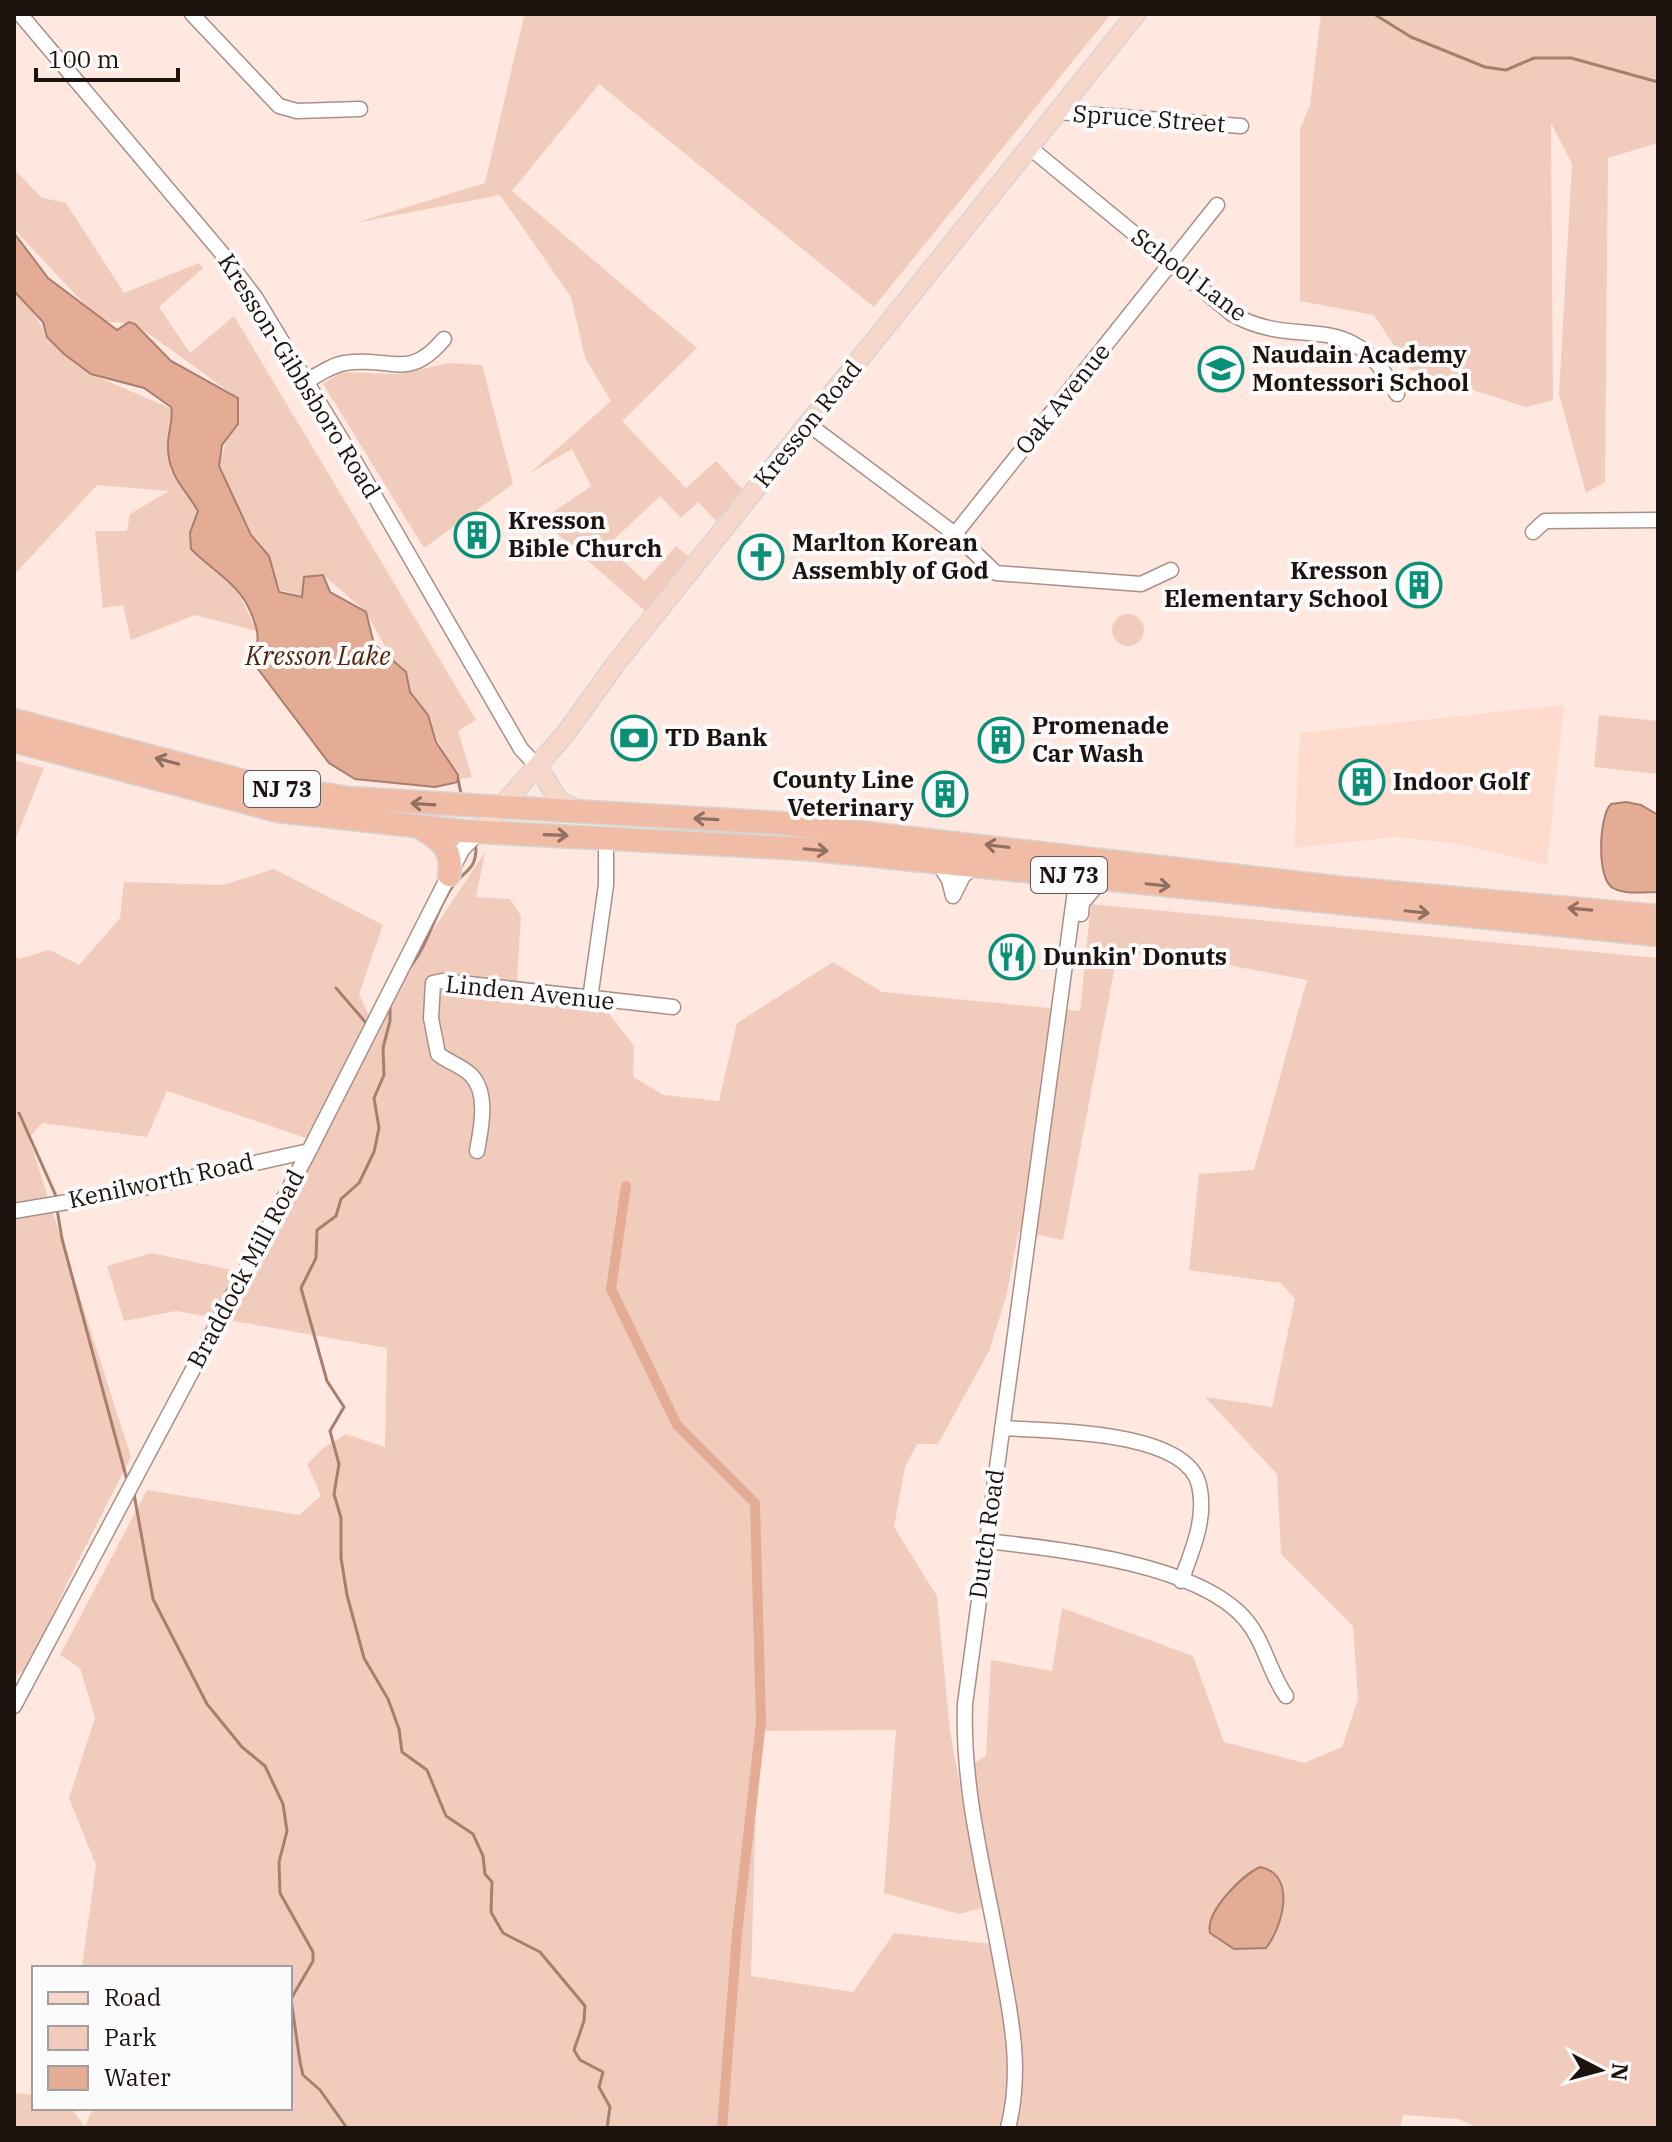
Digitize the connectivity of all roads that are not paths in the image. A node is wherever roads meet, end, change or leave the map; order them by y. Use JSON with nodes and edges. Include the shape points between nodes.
{"nodes":[{"id":1,"x":20,"y":14,"type":"edge"},
{"id":2,"x":192,"y":14,"type":"edge"},
{"id":3,"x":1136,"y":14,"type":"edge"},
{"id":4,"x":360,"y":109,"type":"dead end"},
{"id":5,"x":1057,"y":112,"type":"junction"},
{"id":6,"x":1241,"y":126,"type":"dead end"},
{"id":7,"x":1029,"y":147,"type":"junction"},
{"id":8,"x":1217,"y":205,"type":"dead end"},
{"id":9,"x":1171,"y":264,"type":"junction"},
{"id":10,"x":444,"y":339,"type":"dead end"},
{"id":11,"x":305,"y":382,"type":"junction"},
{"id":12,"x":1397,"y":394,"type":"dead end"},
{"id":13,"x":808,"y":424,"type":"junction"},
{"id":14,"x":1658,"y":520,"type":"edge"},
{"id":15,"x":1533,"y":532,"type":"dead end"},
{"id":16,"x":955,"y":534,"type":"junction"},
{"id":17,"x":1171,"y":570,"type":"dead end"},
{"id":18,"x":14,"y":720,"type":"edge"},
{"id":19,"x":14,"y":741,"type":"edge"},
{"id":20,"x":538,"y":767,"type":"junction"},
{"id":21,"x":501,"y":808,"type":"junction"},
{"id":22,"x":582,"y":813,"type":"junction"},
{"id":23,"x":416,"y":825,"type":"junction"},
{"id":24,"x":478,"y":833,"type":"junction"},
{"id":25,"x":606,"y":838,"type":"junction"},
{"id":26,"x":938,"y":862,"type":"junction"},
{"id":27,"x":1130,"y":863,"type":"junction"},
{"id":28,"x":975,"y":866,"type":"junction"},
{"id":29,"x":449,"y":875,"type":"junction"},
{"id":30,"x":1077,"y":876,"type":"junction"},
{"id":31,"x":1102,"y":879,"type":"junction"},
{"id":32,"x":1658,"y":916,"type":"edge"},
{"id":33,"x":1658,"y":935,"type":"edge"},
{"id":34,"x":1070,"y":940,"type":"junction"},
{"id":35,"x":590,"y":999,"type":"junction"},
{"id":36,"x":673,"y":1007,"type":"dead end"},
{"id":37,"x":309,"y":1151,"type":"junction"},
{"id":38,"x":477,"y":1151,"type":"dead end"},
{"id":39,"x":14,"y":1211,"type":"edge"},
{"id":40,"x":1002,"y":1428,"type":"junction"},
{"id":41,"x":986,"y":1541,"type":"junction"},
{"id":42,"x":1181,"y":1581,"type":"junction"},
{"id":43,"x":1286,"y":1696,"type":"dead end"},
{"id":44,"x":14,"y":1706,"type":"edge"},
{"id":45,"x":1008,"y":2128,"type":"edge"}],
"edges":[{"from":1,"to":11,"type":"street","name":"Kresson-Gibbsboro Road","via":[[230,263]]},
{"from":2,"to":4,"type":"street","via":[[279,106],[297,111]]},
{"from":3,"to":5,"type":"main road","name":"Kresson Road"},
{"from":5,"to":6,"type":"street","name":"Spruce Street"},
{"from":5,"to":7,"type":"main road","name":"Kresson Road"},
{"from":7,"to":9,"type":"street","name":"School Lane"},
{"from":7,"to":13,"type":"main road","name":"Kresson Road"},
{"from":8,"to":9,"type":"street","name":"Oak Avenue"},
{"from":9,"to":12,"type":"street","name":"School Lane","via":[[1246,321],[1338,337],[1363,347],[1384,369]]},
{"from":9,"to":16,"type":"street","name":"Oak Avenue"},
{"from":10,"to":11,"type":"street","via":[[429,357],[415,363],[345,363]]},
{"from":11,"to":20,"type":"street","name":"Kresson-Gibbsboro Road","via":[[521,749]]},
{"from":13,"to":16,"type":"street"},
{"from":13,"to":20,"type":"main road","name":"Kresson Road"},
{"from":14,"to":15,"type":"street","via":[[1545,521]]},
{"from":16,"to":17,"type":"street","via":[[1003,575],[1141,584]]},
{"from":21,"to":18,"type":"highway","number":"NJ 73","one_way":true,"via":[[281,788]]},
{"from":19,"to":23,"type":"highway","number":"NJ 73","via":[[278,811]]},
{"from":20,"to":21,"type":"main road","name":"Kresson Road"},
{"from":20,"to":22,"type":"main road","via":[[559,801]]},
{"from":21,"to":22,"type":"highway","number":"NJ 73"},
{"from":21,"to":24,"type":"main road","name":"Kresson Road"},
{"from":27,"to":22,"type":"highway","number":"NJ 73","one_way":true,"via":[[779,823]]},
{"from":23,"to":24,"type":"highway","number":"NJ 73"},
{"from":23,"to":29,"type":"highway","via":[[445,847]]},
{"from":24,"to":25,"type":"highway","number":"NJ 73","one_way":true},
{"from":24,"to":29,"type":"street","name":"Braddock Mill Road"},
{"from":25,"to":26,"type":"highway","number":"NJ 73","one_way":true},
{"from":25,"to":35,"type":"street","via":[[606,885]]},
{"from":26,"to":28,"type":"highway","number":"NJ 73"},
{"from":26,"to":28,"type":"street","via":[[953,896]]},
{"from":27,"to":30,"type":"highway","via":[[1118,869],[1091,866]]},
{"from":32,"to":27,"type":"highway","number":"NJ 73","one_way":true},
{"from":28,"to":30,"type":"highway","number":"NJ 73"},
{"from":29,"to":37,"type":"street","name":"Braddock Mill Road"},
{"from":30,"to":31,"type":"highway","number":"NJ 73"},
{"from":30,"to":34,"type":"street","name":"Dutch Road"},
{"from":31,"to":33,"type":"highway","number":"NJ 73","one_way":true},
{"from":31,"to":34,"type":"street","name":"Dutch Road","via":[[1082,903],[1079,927]]},
{"from":34,"to":40,"type":"street","name":"Dutch Road"},
{"from":35,"to":36,"type":"street","name":"Linden Avenue"},
{"from":35,"to":38,"type":"street","name":"Linden Avenue","via":[[433,983],[431,1018],[438,1054],[478,1084]]},
{"from":37,"to":39,"type":"street","name":"Kenilworth Road"},
{"from":37,"to":44,"type":"street","name":"Braddock Mill Road"},
{"from":40,"to":41,"type":"street","name":"Dutch Road"},
{"from":40,"to":42,"type":"street","via":[[1121,1440],[1183,1459],[1196,1476],[1201,1512]]},
{"from":41,"to":42,"type":"street","via":[[1103,1557]]},
{"from":41,"to":45,"type":"street","name":"Dutch Road","via":[[964,1748],[1015,2045],[1015,2102]]},
{"from":42,"to":43,"type":"street","via":[[1219,1598],[1245,1619]]}]}
